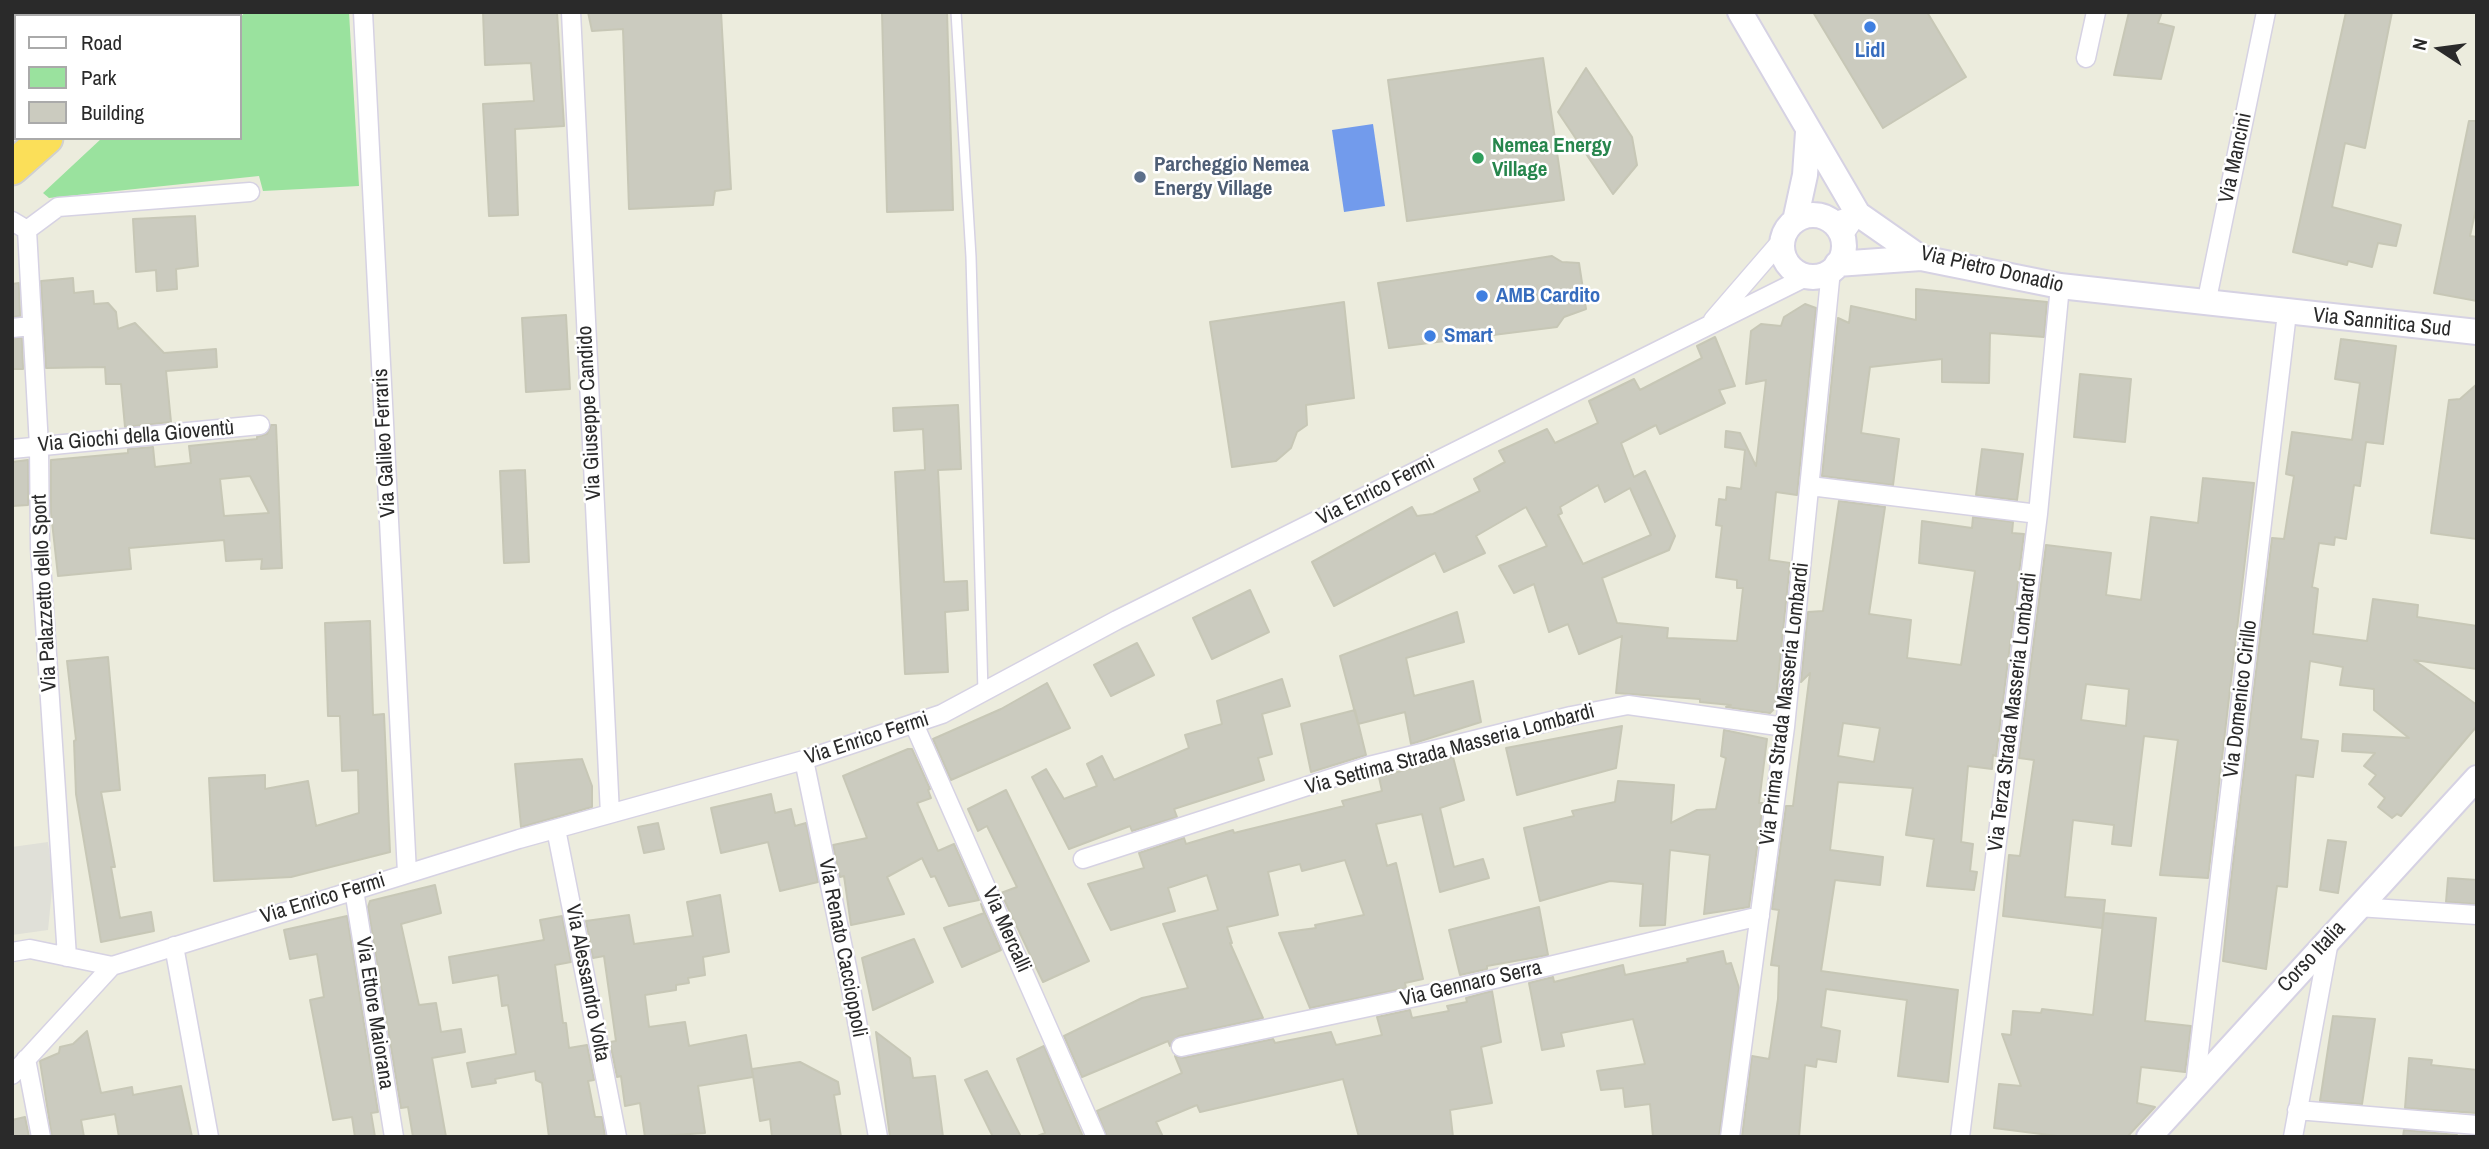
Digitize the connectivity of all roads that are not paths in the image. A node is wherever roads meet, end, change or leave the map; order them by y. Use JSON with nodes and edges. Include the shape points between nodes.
{"nodes":[{"id":1,"x":363,"y":12,"type":"edge"},
{"id":2,"x":571,"y":12,"type":"edge"},
{"id":3,"x":956,"y":12,"type":"edge"},
{"id":4,"x":1740,"y":12,"type":"edge"},
{"id":5,"x":2096,"y":12,"type":"edge"},
{"id":6,"x":2266,"y":12,"type":"edge"},
{"id":7,"x":2087,"y":58,"type":"dead end"},
{"id":8,"x":1808,"y":132,"type":"junction"},
{"id":9,"x":44,"y":140,"type":"edge"},
{"id":10,"x":12,"y":167,"type":"edge"},
{"id":11,"x":250,"y":192,"type":"dead end"},
{"id":12,"x":1858,"y":214,"type":"junction"},
{"id":13,"x":20,"y":225,"type":"edge"},
{"id":14,"x":1837,"y":229,"type":"junction"},
{"id":15,"x":1789,"y":230,"type":"junction"},
{"id":16,"x":1921,"y":258,"type":"junction"},
{"id":17,"x":1825,"y":270,"type":"junction"},
{"id":18,"x":2060,"y":286,"type":"junction"},
{"id":19,"x":2206,"y":304,"type":"junction"},
{"id":20,"x":2287,"y":313,"type":"junction"},
{"id":21,"x":32,"y":326,"type":"junction"},
{"id":22,"x":12,"y":328,"type":"edge"},
{"id":23,"x":1706,"y":328,"type":"junction"},
{"id":24,"x":2477,"y":332,"type":"edge"},
{"id":25,"x":260,"y":425,"type":"dead end"},
{"id":26,"x":39,"y":446,"type":"junction"},
{"id":27,"x":12,"y":449,"type":"edge"},
{"id":28,"x":1810,"y":486,"type":"junction"},
{"id":29,"x":2038,"y":514,"type":"junction"},
{"id":30,"x":983,"y":692,"type":"junction"},
{"id":31,"x":914,"y":724,"type":"junction"},
{"id":32,"x":1785,"y":727,"type":"junction"},
{"id":33,"x":804,"y":760,"type":"junction"},
{"id":34,"x":2477,"y":778,"type":"edge"},
{"id":35,"x":610,"y":814,"type":"junction"},
{"id":36,"x":556,"y":829,"type":"junction"},
{"id":37,"x":1083,"y":859,"type":"dead end"},
{"id":38,"x":407,"y":873,"type":"junction"},
{"id":39,"x":354,"y":890,"type":"junction"},
{"id":40,"x":2358,"y":907,"type":"junction"},
{"id":41,"x":2477,"y":915,"type":"edge"},
{"id":42,"x":1760,"y":916,"type":"junction"},
{"id":43,"x":2329,"y":937,"type":"junction"},
{"id":44,"x":174,"y":946,"type":"junction"},
{"id":45,"x":12,"y":952,"type":"edge"},
{"id":46,"x":66,"y":957,"type":"junction"},
{"id":47,"x":112,"y":966,"type":"junction"},
{"id":48,"x":1181,"y":1047,"type":"dead end"},
{"id":49,"x":26,"y":1059,"type":"junction"},
{"id":50,"x":12,"y":1075,"type":"edge"},
{"id":51,"x":2195,"y":1086,"type":"junction"},
{"id":52,"x":2297,"y":1110,"type":"junction"},
{"id":53,"x":2477,"y":1125,"type":"edge"},
{"id":54,"x":41,"y":1137,"type":"edge"},
{"id":55,"x":209,"y":1137,"type":"edge"},
{"id":56,"x":394,"y":1137,"type":"edge"},
{"id":57,"x":617,"y":1137,"type":"edge"},
{"id":58,"x":878,"y":1137,"type":"edge"},
{"id":59,"x":1096,"y":1137,"type":"edge"},
{"id":60,"x":1730,"y":1137,"type":"edge"},
{"id":61,"x":1960,"y":1137,"type":"edge"},
{"id":62,"x":2149,"y":1137,"type":"edge"},
{"id":63,"x":2293,"y":1137,"type":"edge"}],
"edges":[{"from":1,"to":38,"type":"street","name":"Via Galileo Ferraris"},
{"from":2,"to":35,"type":"street","name":"Via Giuseppe Candido"},
{"from":3,"to":30,"type":"lane","via":[[971,257]]},
{"from":4,"to":8,"type":"main road","name":"Via Pietro Donadio"},
{"from":5,"to":7,"type":"street"},
{"from":6,"to":19,"type":"street","name":"Via Mancini"},
{"from":8,"to":12,"type":"main road","name":"Via Pietro Donadio"},
{"from":8,"to":15,"type":"main road","via":[[1805,175]]},
{"from":9,"to":10,"type":"highway"},
{"from":11,"to":13,"type":"street","name":"Via Palazzetto dello Sport","via":[[58,207]]},
{"from":12,"to":14,"type":"street"},
{"from":12,"to":16,"type":"main road","name":"Via Pietro Donadio"},
{"from":13,"to":21,"type":"street","name":"Via Palazzetto dello Sport"},
{"from":14,"to":15,"type":"main road","via":[[1818,215]]},
{"from":14,"to":17,"type":"main road","via":[[1843,251]]},
{"from":15,"to":17,"type":"main road","via":[[1787,263]]},
{"from":15,"to":23,"type":"street","name":"Via Enrico Fermi"},
{"from":16,"to":17,"type":"main road"},
{"from":16,"to":18,"type":"main road","name":"Via Pietro Donadio"},
{"from":17,"to":23,"type":"street","name":"Via Enrico Fermi"},
{"from":17,"to":28,"type":"street","name":"Via Prima Strada Masseria Lombardi"},
{"from":18,"to":19,"type":"main road","name":"Via Pietro Donadio"},
{"from":18,"to":29,"type":"street","name":"Via Terza Strada Masseria Lombardi"},
{"from":19,"to":20,"type":"main road","name":"Via Pietro Donadio"},
{"from":20,"to":24,"type":"main road","name":"Via Sannitica Sud"},
{"from":20,"to":51,"type":"street","name":"Via Domenico Cirillo"},
{"from":21,"to":22,"type":"street"},
{"from":21,"to":26,"type":"street","name":"Via Palazzetto dello Sport"},
{"from":23,"to":30,"type":"street","name":"Via Enrico Fermi","via":[[1129,614]]},
{"from":25,"to":26,"type":"street","name":"Via Giochi della Gioventù"},
{"from":26,"to":27,"type":"street","name":"Via Giochi della Gioventù"},
{"from":26,"to":46,"type":"street","name":"Via Palazzetto dello Sport","via":[[40,548]]},
{"from":28,"to":29,"type":"street"},
{"from":28,"to":32,"type":"street","name":"Via Prima Strada Masseria Lombardi"},
{"from":29,"to":61,"type":"street","name":"Via Terza Strada Masseria Lombardi"},
{"from":30,"to":31,"type":"street","name":"Via Enrico Fermi"},
{"from":31,"to":33,"type":"street","name":"Via Enrico Fermi"},
{"from":31,"to":59,"type":"street","name":"Via Mercalli"},
{"from":32,"to":37,"type":"street","name":"Via Settima Strada Masseria Lombardi","via":[[1628,705],[1369,766]]},
{"from":32,"to":42,"type":"street","name":"Via Prima Strada Masseria Lombardi"},
{"from":33,"to":35,"type":"street","name":"Via Enrico Fermi"},
{"from":33,"to":58,"type":"street","name":"Via Renato Caccioppoli"},
{"from":34,"to":40,"type":"main road","name":"Corso Italia"},
{"from":35,"to":36,"type":"street","name":"Via Enrico Fermi"},
{"from":36,"to":38,"type":"street","name":"Via Enrico Fermi"},
{"from":36,"to":57,"type":"street","name":"Via Alessandro Volta"},
{"from":38,"to":39,"type":"street","name":"Via Enrico Fermi"},
{"from":39,"to":44,"type":"street","name":"Via Enrico Fermi"},
{"from":39,"to":56,"type":"street","name":"Via Ettore Maiorana"},
{"from":40,"to":41,"type":"street"},
{"from":40,"to":43,"type":"main road","name":"Corso Italia"},
{"from":42,"to":48,"type":"street","name":"Via Gennaro Serra"},
{"from":42,"to":60,"type":"street","name":"Via Prima Strada Masseria Lombardi"},
{"from":43,"to":51,"type":"main road","name":"Corso Italia"},
{"from":43,"to":52,"type":"street"},
{"from":44,"to":47,"type":"street","name":"Via Enrico Fermi"},
{"from":44,"to":55,"type":"street"},
{"from":45,"to":46,"type":"street","via":[[30,949]]},
{"from":46,"to":47,"type":"street"},
{"from":47,"to":49,"type":"street","name":"Via Enrico Fermi"},
{"from":49,"to":50,"type":"street","name":"Via Enrico Fermi"},
{"from":49,"to":54,"type":"street"},
{"from":51,"to":62,"type":"main road","name":"Corso Italia"},
{"from":52,"to":53,"type":"street"},
{"from":52,"to":63,"type":"street"}]}
